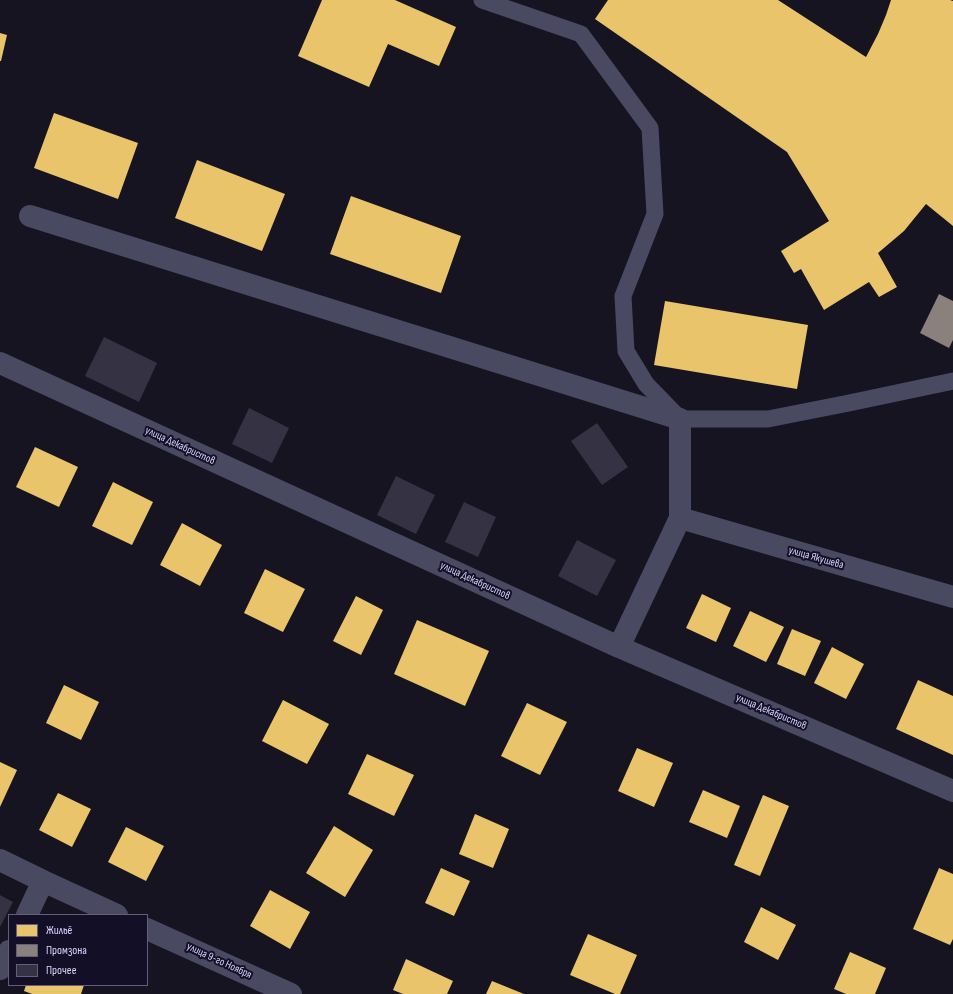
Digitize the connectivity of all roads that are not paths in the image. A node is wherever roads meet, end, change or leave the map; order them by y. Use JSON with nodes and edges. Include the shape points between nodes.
{"nodes":[{"id":1,"x":482,"y":0,"type":"edge"},
{"id":2,"x":30,"y":216,"type":"dead end"},
{"id":3,"x":0,"y":363,"type":"edge"},
{"id":4,"x":953,"y":381,"type":"edge"},
{"id":5,"x":680,"y":419,"type":"junction"},
{"id":6,"x":680,"y":518,"type":"junction"},
{"id":7,"x":953,"y":598,"type":"edge"},
{"id":8,"x":619,"y":646,"type":"junction"},
{"id":9,"x":953,"y":791,"type":"edge"},
{"id":10,"x":0,"y":860,"type":"edge"},
{"id":11,"x":43,"y":881,"type":"junction"},
{"id":12,"x":27,"y":914,"type":"edge"},
{"id":13,"x":115,"y":914,"type":"edge"},
{"id":14,"x":148,"y":928,"type":"edge"},
{"id":15,"x":8,"y":953,"type":"edge"},
{"id":16,"x":0,"y":969,"type":"edge"},
{"id":17,"x":291,"y":994,"type":"edge"}],
"edges":[{"from":1,"to":5,"type":"lane","via":[[581,34],[650,128],[655,214],[623,296],[626,351],[646,384]]},
{"from":2,"to":5,"type":"street"},
{"from":3,"to":8,"type":"street","name":"улица Декабристов"},
{"from":4,"to":5,"type":"lane","via":[[768,419]]},
{"from":5,"to":6,"type":"street"},
{"from":6,"to":7,"type":"street","name":"улица Якушева"},
{"from":6,"to":8,"type":"street"},
{"from":8,"to":9,"type":"street","name":"улица Декабристов"},
{"from":10,"to":11,"type":"street"},
{"from":11,"to":12,"type":"street"},
{"from":11,"to":13,"type":"street"},
{"from":14,"to":17,"type":"street","name":"улица 9-го Ноября"},
{"from":15,"to":16,"type":"street"}]}
